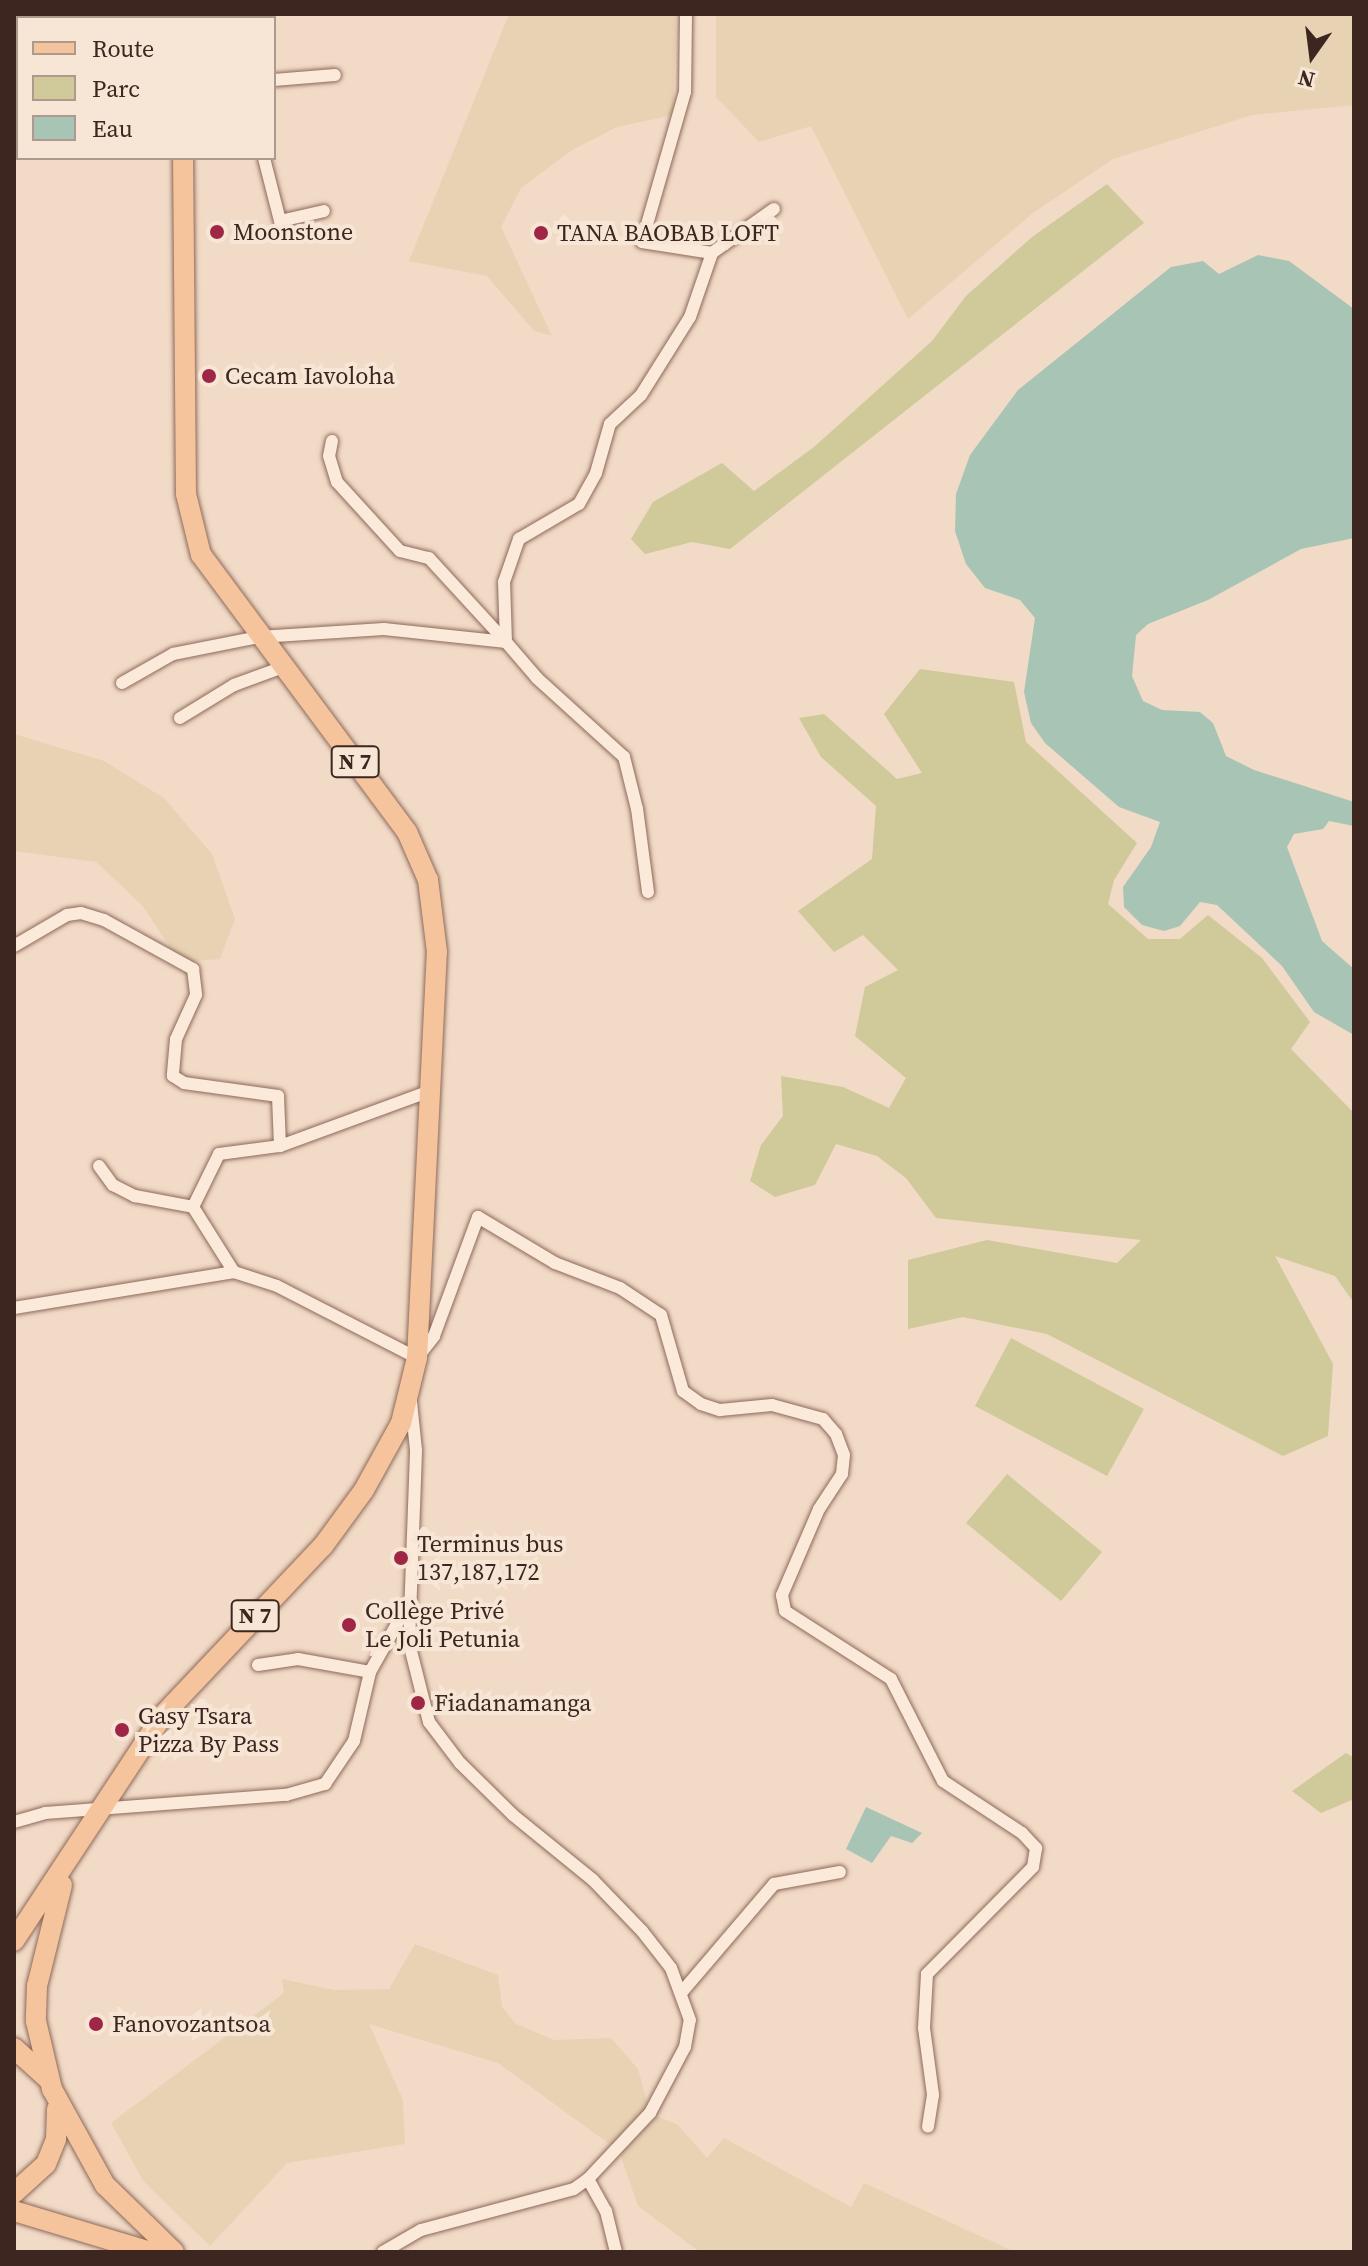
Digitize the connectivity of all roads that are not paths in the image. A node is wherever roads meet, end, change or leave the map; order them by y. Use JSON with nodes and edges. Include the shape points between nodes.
{"nodes":[{"id":1,"x":686,"y":14,"type":"edge"},
{"id":2,"x":335,"y":75,"type":"dead end"},
{"id":3,"x":276,"y":80,"type":"edge"},
{"id":4,"x":183,"y":160,"type":"edge"},
{"id":5,"x":265,"y":160,"type":"edge"},
{"id":6,"x":774,"y":209,"type":"dead end"},
{"id":7,"x":324,"y":211,"type":"dead end"},
{"id":8,"x":712,"y":253,"type":"junction"},
{"id":9,"x":332,"y":441,"type":"dead end"},
{"id":10,"x":259,"y":637,"type":"junction"},
{"id":11,"x":506,"y":642,"type":"junction"},
{"id":12,"x":283,"y":667,"type":"junction"},
{"id":13,"x":122,"y":683,"type":"dead end"},
{"id":14,"x":180,"y":718,"type":"dead end"},
{"id":15,"x":648,"y":892,"type":"dead end"},
{"id":16,"x":14,"y":946,"type":"edge"},
{"id":17,"x":430,"y":1091,"type":"junction"},
{"id":18,"x":280,"y":1146,"type":"junction"},
{"id":19,"x":99,"y":1166,"type":"dead end"},
{"id":20,"x":193,"y":1207,"type":"junction"},
{"id":21,"x":234,"y":1272,"type":"junction"},
{"id":22,"x":14,"y":1308,"type":"edge"},
{"id":23,"x":417,"y":1358,"type":"junction"},
{"id":24,"x":410,"y":1395,"type":"junction"},
{"id":25,"x":410,"y":1602,"type":"junction"},
{"id":26,"x":258,"y":1665,"type":"dead end"},
{"id":27,"x":370,"y":1672,"type":"junction"},
{"id":28,"x":99,"y":1809,"type":"junction"},
{"id":29,"x":14,"y":1822,"type":"edge"},
{"id":30,"x":88,"y":1829,"type":"junction"},
{"id":31,"x":840,"y":1872,"type":"dead end"},
{"id":32,"x":14,"y":1941,"type":"edge"},
{"id":33,"x":681,"y":1993,"type":"junction"},
{"id":34,"x":14,"y":2048,"type":"edge"},
{"id":35,"x":54,"y":2095,"type":"junction"},
{"id":36,"x":928,"y":2127,"type":"dead end"},
{"id":37,"x":588,"y":2179,"type":"junction"},
{"id":38,"x":14,"y":2193,"type":"edge"},
{"id":39,"x":14,"y":2211,"type":"edge"},
{"id":40,"x":151,"y":2252,"type":"edge"},
{"id":41,"x":174,"y":2252,"type":"edge"},
{"id":42,"x":383,"y":2252,"type":"edge"},
{"id":43,"x":616,"y":2252,"type":"edge"}],
"edges":[{"from":1,"to":8,"type":"street","via":[[685,92],[642,242]]},
{"from":2,"to":3,"type":"street"},
{"from":4,"to":10,"type":"main road","number":"N 7","via":[[186,494],[201,555]]},
{"from":5,"to":7,"type":"street","via":[[280,221]]},
{"from":6,"to":8,"type":"street"},
{"from":8,"to":11,"type":"street","via":[[690,317],[641,395],[610,424],[596,473],[579,504],[519,539],[504,582]]},
{"from":9,"to":11,"type":"street","via":[[329,456],[337,482],[400,551],[429,558]]},
{"from":10,"to":11,"type":"street","via":[[384,629]]},
{"from":10,"to":12,"type":"main road","number":"N 7"},
{"from":10,"to":13,"type":"street","via":[[173,654]]},
{"from":11,"to":15,"type":"street","via":[[537,678],[624,757]]},
{"from":12,"to":14,"type":"street","via":[[234,685]]},
{"from":12,"to":17,"type":"main road","number":"N 7","via":[[392,810],[420,856],[436,927]]},
{"from":16,"to":18,"type":"street","via":[[67,915],[81,913],[193,969],[196,995],[176,1039],[173,1076],[184,1083],[278,1096]]},
{"from":17,"to":18,"type":"street"},
{"from":17,"to":23,"type":"main road","number":"N 7"},
{"from":18,"to":20,"type":"street","via":[[219,1154]]},
{"from":19,"to":20,"type":"street","via":[[113,1185],[135,1196]]},
{"from":20,"to":21,"type":"street"},
{"from":21,"to":22,"type":"street"},
{"from":21,"to":23,"type":"street","via":[[277,1286]]},
{"from":23,"to":24,"type":"main road","number":"N 7"},
{"from":23,"to":36,"type":"street","via":[[434,1336],[478,1217],[555,1263],[620,1288],[661,1315],[683,1391],[701,1404],[720,1410],[772,1405],[806,1412],[836,1434],[844,1455],[842,1474],[819,1509],[782,1595],[785,1611],[891,1679],[943,1781],[1036,1848],[1033,1867],[927,1974],[924,2028],[933,2095]]},
{"from":24,"to":25,"type":"street","via":[[416,1450]]},
{"from":24,"to":28,"type":"main road","number":"N 7","via":[[379,1468],[323,1546],[163,1715]]},
{"from":25,"to":27,"type":"street"},
{"from":25,"to":33,"type":"street","via":[[409,1643],[429,1722],[471,1773],[642,1931],[671,1968]]},
{"from":26,"to":27,"type":"street","via":[[298,1659]]},
{"from":27,"to":28,"type":"street","via":[[354,1741],[325,1784],[286,1795]]},
{"from":28,"to":29,"type":"street","via":[[45,1813]]},
{"from":28,"to":30,"type":"main road","number":"N 7"},
{"from":30,"to":32,"type":"main road"},
{"from":30,"to":35,"type":"main road","via":[[54,1902],[37,1986],[36,2021]]},
{"from":31,"to":33,"type":"street","via":[[774,1884]]},
{"from":33,"to":37,"type":"street","via":[[690,2020],[670,2079],[619,2151]]},
{"from":34,"to":35,"type":"main road","via":[[38,2066]]},
{"from":35,"to":38,"type":"main road","via":[[58,2127],[52,2152],[39,2174]]},
{"from":35,"to":41,"type":"main road","via":[[105,2185]]},
{"from":37,"to":42,"type":"street","via":[[574,2189],[421,2230]]},
{"from":37,"to":43,"type":"street","via":[[606,2211]]},
{"from":39,"to":40,"type":"main road"}]}
